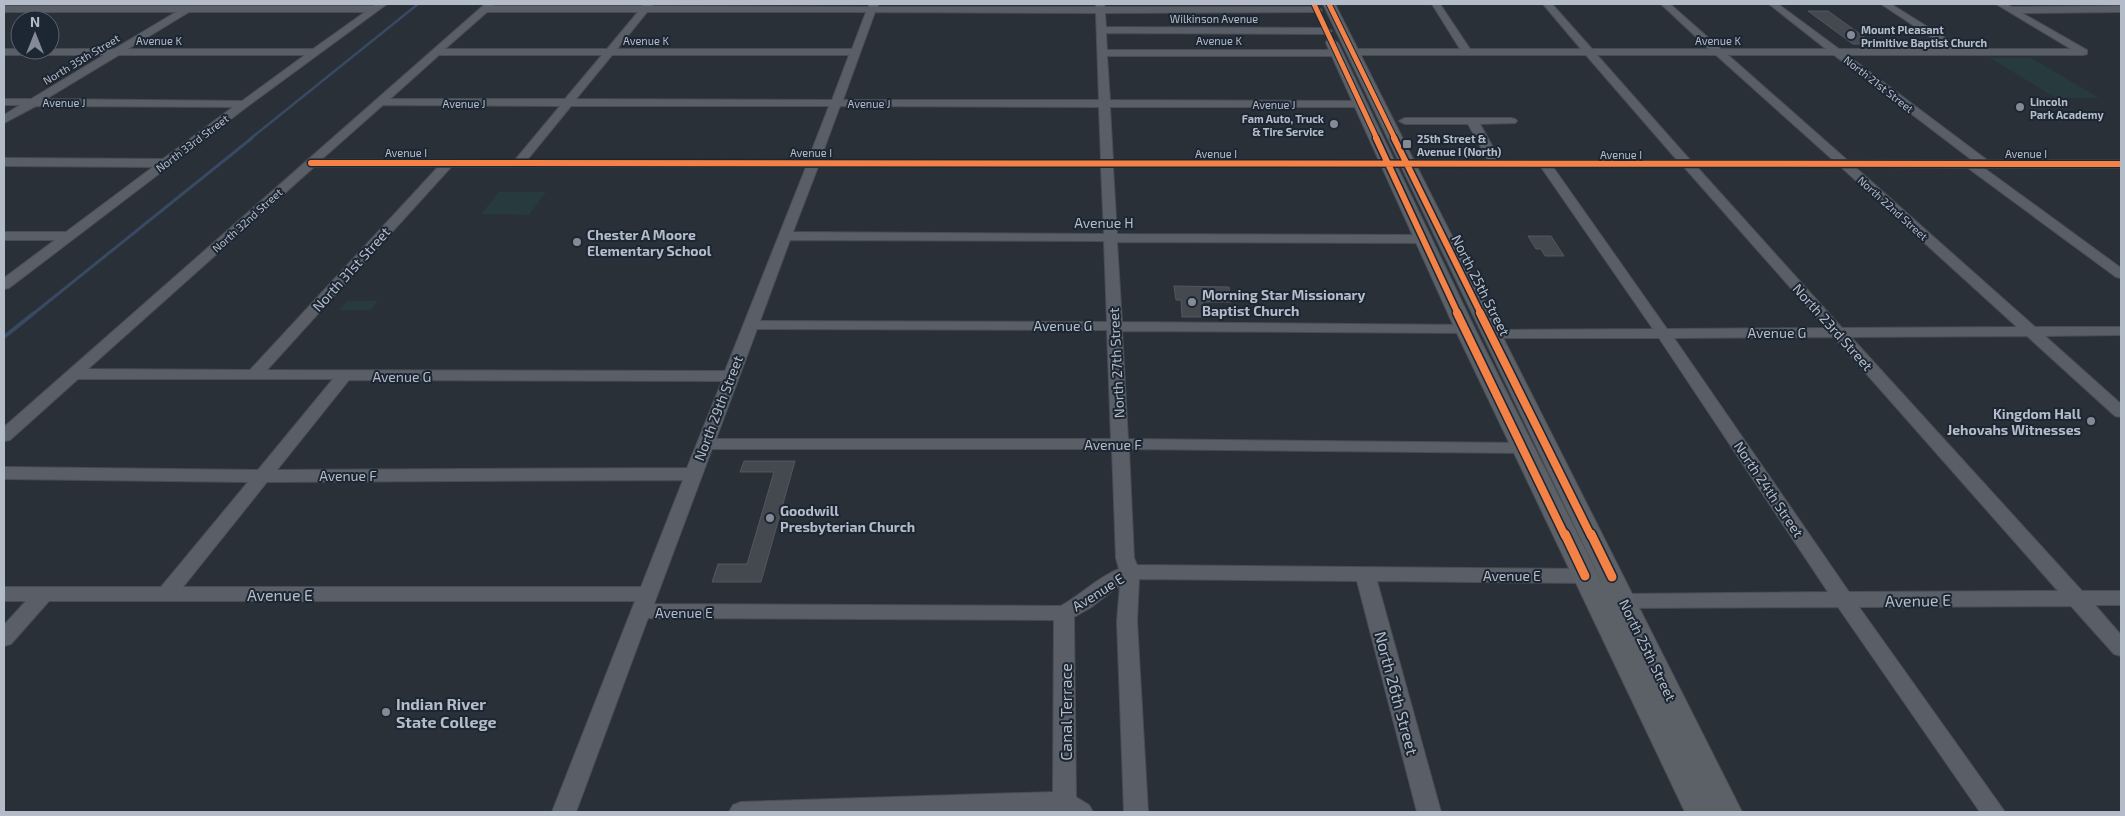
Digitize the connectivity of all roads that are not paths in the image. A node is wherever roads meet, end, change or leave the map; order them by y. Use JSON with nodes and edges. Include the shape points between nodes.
{"nodes":[{"id":1,"x":1436,"y":4,"type":"edge"},
{"id":2,"x":1547,"y":4,"type":"edge"},
{"id":3,"x":1665,"y":4,"type":"edge"},
{"id":4,"x":1773,"y":4,"type":"edge"},
{"id":5,"x":1885,"y":4,"type":"edge"},
{"id":6,"x":2000,"y":4,"type":"edge"},
{"id":7,"x":192,"y":6,"type":"edge"},
{"id":8,"x":378,"y":6,"type":"edge"},
{"id":9,"x":487,"y":6,"type":"edge"},
{"id":10,"x":647,"y":6,"type":"edge"},
{"id":11,"x":873,"y":6,"type":"edge"},
{"id":12,"x":1100,"y":6,"type":"edge"},
{"id":13,"x":1320,"y":8,"type":"edge"},
{"id":14,"x":4,"y":9,"type":"edge"},
{"id":15,"x":2011,"y":10,"type":"junction"},
{"id":16,"x":2121,"y":10,"type":"edge"},
{"id":17,"x":1101,"y":30,"type":"junction"},
{"id":18,"x":1327,"y":31,"type":"junction"},
{"id":19,"x":4,"y":52,"type":"edge"},
{"id":20,"x":116,"y":52,"type":"junction"},
{"id":21,"x":315,"y":52,"type":"junction"},
{"id":22,"x":436,"y":52,"type":"junction"},
{"id":23,"x":610,"y":52,"type":"junction"},
{"id":24,"x":856,"y":52,"type":"junction"},
{"id":25,"x":1467,"y":52,"type":"junction"},
{"id":26,"x":1590,"y":52,"type":"junction"},
{"id":27,"x":1720,"y":52,"type":"junction"},
{"id":28,"x":1839,"y":52,"type":"junction"},
{"id":29,"x":1102,"y":53,"type":"junction"},
{"id":30,"x":1344,"y":53,"type":"junction"},
{"id":31,"x":1962,"y":53,"type":"junction"},
{"id":32,"x":4,"y":102,"type":"edge"},
{"id":33,"x":32,"y":102,"type":"junction"},
{"id":34,"x":379,"y":102,"type":"junction"},
{"id":35,"x":568,"y":103,"type":"junction"},
{"id":36,"x":837,"y":103,"type":"junction"},
{"id":37,"x":1104,"y":103,"type":"junction"},
{"id":38,"x":244,"y":104,"type":"junction"},
{"id":39,"x":1359,"y":104,"type":"junction"},
{"id":40,"x":4,"y":120,"type":"edge"},
{"id":41,"x":1404,"y":121,"type":"dead end"},
{"id":42,"x":1472,"y":121,"type":"junction"},
{"id":43,"x":1511,"y":122,"type":"dead end"},
{"id":44,"x":4,"y":162,"type":"edge"},
{"id":45,"x":519,"y":162,"type":"junction"},
{"id":46,"x":166,"y":163,"type":"junction"},
{"id":47,"x":311,"y":163,"type":"junction"},
{"id":48,"x":814,"y":163,"type":"junction"},
{"id":49,"x":447,"y":164,"type":"junction"},
{"id":50,"x":1107,"y":164,"type":"junction"},
{"id":51,"x":1388,"y":164,"type":"junction"},
{"id":52,"x":1407,"y":164,"type":"junction"},
{"id":53,"x":1844,"y":164,"type":"junction"},
{"id":54,"x":1978,"y":164,"type":"junction"},
{"id":55,"x":1497,"y":165,"type":"junction"},
{"id":56,"x":1545,"y":165,"type":"junction"},
{"id":57,"x":1688,"y":165,"type":"junction"},
{"id":58,"x":2121,"y":165,"type":"edge"},
{"id":59,"x":4,"y":236,"type":"edge"},
{"id":60,"x":71,"y":236,"type":"junction"},
{"id":61,"x":785,"y":236,"type":"junction"},
{"id":62,"x":1110,"y":238,"type":"junction"},
{"id":63,"x":1423,"y":239,"type":"junction"},
{"id":64,"x":1431,"y":256,"type":"junction"},
{"id":65,"x":2121,"y":274,"type":"edge"},
{"id":66,"x":4,"y":285,"type":"edge"},
{"id":67,"x":751,"y":325,"type":"junction"},
{"id":68,"x":1114,"y":326,"type":"junction"},
{"id":69,"x":1465,"y":329,"type":"junction"},
{"id":70,"x":2032,"y":331,"type":"junction"},
{"id":71,"x":2121,"y":331,"type":"edge"},
{"id":72,"x":1837,"y":332,"type":"junction"},
{"id":73,"x":1663,"y":333,"type":"junction"},
{"id":74,"x":1492,"y":334,"type":"junction"},
{"id":75,"x":74,"y":374,"type":"junction"},
{"id":76,"x":254,"y":375,"type":"junction"},
{"id":77,"x":344,"y":376,"type":"junction"},
{"id":78,"x":731,"y":376,"type":"junction"},
{"id":79,"x":2121,"y":412,"type":"edge"},
{"id":80,"x":4,"y":436,"type":"edge"},
{"id":81,"x":704,"y":444,"type":"junction"},
{"id":82,"x":1120,"y":444,"type":"junction"},
{"id":83,"x":1522,"y":448,"type":"junction"},
{"id":84,"x":4,"y":473,"type":"edge"},
{"id":85,"x":692,"y":474,"type":"junction"},
{"id":86,"x":262,"y":476,"type":"junction"},
{"id":87,"x":1130,"y":572,"type":"junction"},
{"id":88,"x":1365,"y":574,"type":"junction"},
{"id":89,"x":1599,"y":576,"type":"junction"},
{"id":90,"x":4,"y":594,"type":"edge"},
{"id":91,"x":44,"y":594,"type":"junction"},
{"id":92,"x":166,"y":594,"type":"junction"},
{"id":93,"x":2076,"y":598,"type":"junction"},
{"id":94,"x":2121,"y":598,"type":"edge"},
{"id":95,"x":1624,"y":601,"type":"junction"},
{"id":96,"x":1844,"y":601,"type":"junction"},
{"id":97,"x":644,"y":603,"type":"junction"},
{"id":98,"x":1064,"y":613,"type":"junction"},
{"id":99,"x":4,"y":638,"type":"edge"},
{"id":100,"x":2121,"y":648,"type":"edge"},
{"id":101,"x":1070,"y":809,"type":"edge"},
{"id":102,"x":564,"y":812,"type":"edge"},
{"id":103,"x":741,"y":812,"type":"edge"},
{"id":104,"x":1136,"y":812,"type":"edge"},
{"id":105,"x":1429,"y":812,"type":"edge"},
{"id":106,"x":1700,"y":812,"type":"edge"},
{"id":107,"x":1727,"y":812,"type":"edge"},
{"id":108,"x":1993,"y":812,"type":"edge"}],
"edges":[{"from":1,"to":25,"type":"street"},
{"from":2,"to":26,"type":"street","name":"North 23rd Street"},
{"from":3,"to":27,"type":"street","name":"North 22nd Street"},
{"from":4,"to":28,"type":"street","name":"North 21st Street"},
{"from":5,"to":31,"type":"street"},
{"from":6,"to":15,"type":"street"},
{"from":7,"to":8,"type":"street"},
{"from":7,"to":14,"type":"street"},
{"from":7,"to":20,"type":"street","name":"North 35th Street"},
{"from":8,"to":21,"type":"street","name":"North 33rd Street"},
{"from":9,"to":10,"type":"street"},
{"from":9,"to":22,"type":"street","name":"North 32nd Street"},
{"from":10,"to":11,"type":"street"},
{"from":10,"to":23,"type":"street"},
{"from":11,"to":12,"type":"street"},
{"from":11,"to":24,"type":"street","name":"North 29th Street"},
{"from":12,"to":13,"type":"street"},
{"from":12,"to":17,"type":"street","name":"North 27th Street"},
{"from":13,"to":18,"type":"main road","name":"North 25th Street"},
{"from":13,"to":30,"type":"main road","name":"North 25th Street"},
{"from":15,"to":16,"type":"street"},
{"from":15,"to":31,"type":"street","name":"Avenue K","via":[[2084,52]]},
{"from":17,"to":18,"type":"street","name":"Wilkinson Avenue"},
{"from":17,"to":29,"type":"street","name":"North 27th Street"},
{"from":18,"to":30,"type":"main road","name":"North 25th Street"},
{"from":19,"to":20,"type":"street","name":"Avenue K"},
{"from":20,"to":21,"type":"street","name":"Avenue K"},
{"from":20,"to":33,"type":"street","name":"North 35th Street"},
{"from":21,"to":38,"type":"street","name":"North 33rd Street"},
{"from":22,"to":23,"type":"street","name":"Avenue K"},
{"from":22,"to":34,"type":"street","name":"North 32nd Street"},
{"from":23,"to":24,"type":"street","name":"Avenue K"},
{"from":23,"to":35,"type":"street"},
{"from":24,"to":36,"type":"street","name":"North 29th Street"},
{"from":25,"to":26,"type":"street","name":"Avenue K"},
{"from":25,"to":30,"type":"street","name":"Avenue K"},
{"from":26,"to":27,"type":"street","name":"Avenue K"},
{"from":26,"to":57,"type":"street","name":"North 23rd Street"},
{"from":27,"to":28,"type":"street","name":"Avenue K"},
{"from":27,"to":53,"type":"street","name":"North 22nd Street"},
{"from":28,"to":31,"type":"street","name":"Avenue K"},
{"from":28,"to":54,"type":"street","name":"North 21st Street"},
{"from":29,"to":30,"type":"street","name":"Avenue K"},
{"from":29,"to":37,"type":"street","name":"North 27th Street"},
{"from":30,"to":39,"type":"main road","name":"North 25th Street"},
{"from":30,"to":52,"type":"main road","name":"North 25th Street"},
{"from":32,"to":33,"type":"street","name":"Avenue J"},
{"from":33,"to":38,"type":"street","name":"Avenue J"},
{"from":33,"to":40,"type":"street","name":"North 35th Street"},
{"from":34,"to":35,"type":"street","name":"Avenue J"},
{"from":34,"to":47,"type":"street","name":"North 32nd Street"},
{"from":35,"to":36,"type":"street","name":"Avenue J"},
{"from":35,"to":45,"type":"street"},
{"from":36,"to":37,"type":"street","name":"Avenue J"},
{"from":36,"to":48,"type":"street","name":"North 29th Street"},
{"from":37,"to":39,"type":"street","name":"Avenue J"},
{"from":37,"to":50,"type":"street","name":"North 27th Street"},
{"from":38,"to":46,"type":"street","name":"North 33rd Street"},
{"from":39,"to":51,"type":"main road","name":"North 25th Street"},
{"from":41,"to":42,"type":"street"},
{"from":42,"to":43,"type":"street"},
{"from":42,"to":55,"type":"street"},
{"from":44,"to":46,"type":"street"},
{"from":45,"to":48,"type":"street","name":"Avenue I"},
{"from":45,"to":49,"type":"street","name":"Avenue I"},
{"from":46,"to":60,"type":"street","name":"North 33rd Street"},
{"from":47,"to":49,"type":"street","name":"Avenue I"},
{"from":47,"to":75,"type":"street","name":"North 32nd Street"},
{"from":48,"to":50,"type":"street","name":"Avenue I"},
{"from":48,"to":61,"type":"street","name":"North 29th Street"},
{"from":49,"to":76,"type":"street","name":"North 31st Street"},
{"from":50,"to":51,"type":"street","name":"Avenue I"},
{"from":50,"to":62,"type":"street","name":"North 27th Street"},
{"from":51,"to":52,"type":"street","name":"Avenue I"},
{"from":51,"to":63,"type":"main road","name":"North 25th Street"},
{"from":52,"to":55,"type":"street","name":"Avenue I"},
{"from":52,"to":74,"type":"main road","name":"North 25th Street"},
{"from":53,"to":54,"type":"street","name":"Avenue I"},
{"from":53,"to":57,"type":"street","name":"Avenue I"},
{"from":53,"to":70,"type":"street","name":"North 22nd Street"},
{"from":54,"to":58,"type":"street","name":"Avenue I"},
{"from":54,"to":65,"type":"street","name":"North 21st Street"},
{"from":55,"to":56,"type":"street","name":"Avenue I"},
{"from":56,"to":57,"type":"street","name":"Avenue I"},
{"from":56,"to":73,"type":"street","name":"North 24th Street"},
{"from":57,"to":72,"type":"street","name":"North 23rd Street"},
{"from":59,"to":60,"type":"street"},
{"from":60,"to":66,"type":"street","name":"North 33rd Street"},
{"from":61,"to":62,"type":"street","name":"Avenue H"},
{"from":61,"to":67,"type":"street","name":"North 29th Street"},
{"from":62,"to":63,"type":"street","name":"Avenue H"},
{"from":62,"to":68,"type":"street","name":"North 27th Street"},
{"from":63,"to":64,"type":"main road","name":"North 25th Street"},
{"from":64,"to":69,"type":"main road","name":"North 25th Street"},
{"from":64,"to":74,"type":"main road","via":[[1441,263],[1470,322],[1477,330]]},
{"from":67,"to":68,"type":"street","name":"Avenue G"},
{"from":67,"to":78,"type":"street","name":"North 29th Street"},
{"from":68,"to":69,"type":"street","name":"Avenue G"},
{"from":68,"to":82,"type":"street","name":"North 27th Street"},
{"from":69,"to":83,"type":"main road","name":"North 25th Street"},
{"from":70,"to":71,"type":"street","name":"Avenue G"},
{"from":70,"to":72,"type":"street","name":"Avenue G"},
{"from":70,"to":79,"type":"street","name":"North 22nd Street"},
{"from":72,"to":73,"type":"street","name":"Avenue G"},
{"from":72,"to":93,"type":"street","name":"North 23rd Street"},
{"from":73,"to":74,"type":"street","name":"Avenue G"},
{"from":73,"to":96,"type":"street","name":"North 24th Street"},
{"from":74,"to":89,"type":"main road","name":"North 25th Street"},
{"from":75,"to":76,"type":"street","name":"Avenue G"},
{"from":75,"to":80,"type":"street","name":"North 32nd Street"},
{"from":76,"to":77,"type":"street","name":"Avenue G"},
{"from":77,"to":78,"type":"street","name":"Avenue G"},
{"from":77,"to":86,"type":"street"},
{"from":78,"to":81,"type":"street","name":"North 29th Street"},
{"from":81,"to":82,"type":"street","name":"Avenue F"},
{"from":81,"to":85,"type":"street","name":"North 29th Street"},
{"from":82,"to":83,"type":"street","name":"Avenue F"},
{"from":82,"to":87,"type":"street","name":"North 27th Street","via":[[1125,558]]},
{"from":83,"to":89,"type":"main road","via":[[1538,461]]},
{"from":84,"to":86,"type":"street","name":"Avenue F"},
{"from":85,"to":86,"type":"street","name":"Avenue F"},
{"from":85,"to":97,"type":"street","name":"North 29th Street"},
{"from":86,"to":92,"type":"street"},
{"from":87,"to":88,"type":"street","name":"Avenue E"},
{"from":87,"to":98,"type":"street","name":"Avenue E","via":[[1117,577],[1084,603]]},
{"from":87,"to":104,"type":"street","name":"North 27th Street","via":[[1127,621]]},
{"from":88,"to":89,"type":"street","name":"Avenue E"},
{"from":88,"to":105,"type":"street","name":"North 26th Street"},
{"from":89,"to":95,"type":"main road","name":"North 25th Street"},
{"from":89,"to":106,"type":"main road","name":"North 25th Street"},
{"from":90,"to":91,"type":"street","name":"Avenue E"},
{"from":91,"to":92,"type":"street","name":"Avenue E"},
{"from":91,"to":99,"type":"street"},
{"from":92,"to":97,"type":"street","name":"Avenue E"},
{"from":93,"to":94,"type":"street","name":"Avenue E"},
{"from":93,"to":96,"type":"street","name":"Avenue E"},
{"from":93,"to":100,"type":"street","name":"North 23rd Street"},
{"from":95,"to":96,"type":"street","name":"Avenue E"},
{"from":95,"to":107,"type":"main road","name":"North 25th Street"},
{"from":96,"to":108,"type":"street","name":"North 24th Street"},
{"from":97,"to":98,"type":"street","name":"Avenue E"},
{"from":97,"to":102,"type":"street","name":"North 29th Street"},
{"from":98,"to":101,"type":"street","name":"Canal Terrace"},
{"from":101,"to":103,"type":"street"}]}
